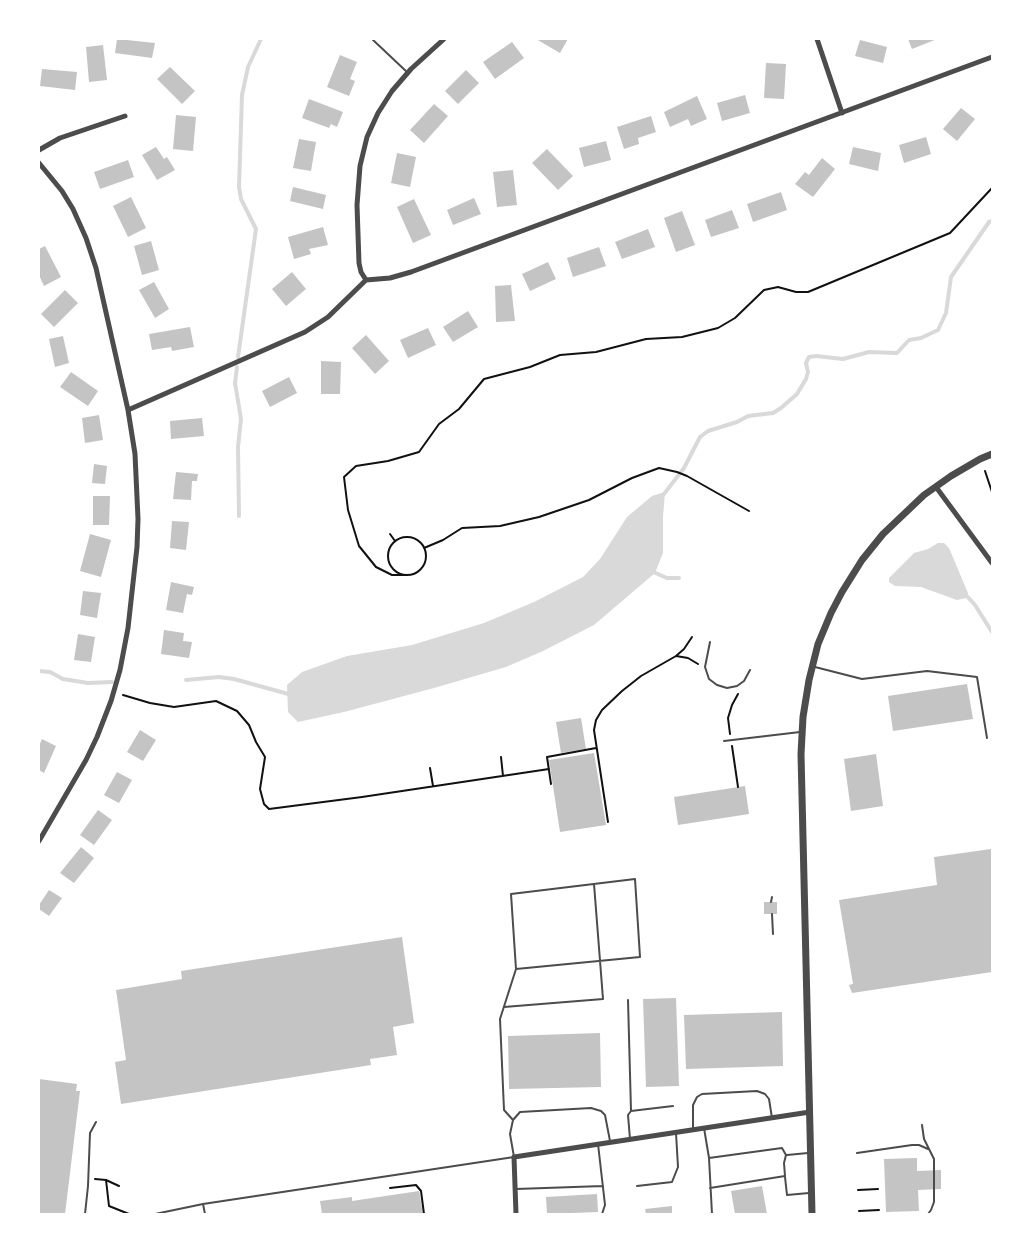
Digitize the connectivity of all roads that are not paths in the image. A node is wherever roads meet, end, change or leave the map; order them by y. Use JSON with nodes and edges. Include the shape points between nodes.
{"nodes":[{"id":1,"x":372,"y":39,"type":"edge"},
{"id":2,"x":444,"y":39,"type":"edge"},
{"id":3,"x":817,"y":39,"type":"edge"},
{"id":4,"x":992,"y":57,"type":"edge"},
{"id":5,"x":408,"y":73,"type":"junction"},
{"id":6,"x":842,"y":113,"type":"junction"},
{"id":7,"x":125,"y":116,"type":"dead end"},
{"id":8,"x":39,"y":150,"type":"edge"},
{"id":9,"x":39,"y":163,"type":"edge"},
{"id":10,"x":366,"y":280,"type":"junction"},
{"id":11,"x":128,"y":410,"type":"junction"},
{"id":12,"x":992,"y":454,"type":"edge"},
{"id":13,"x":936,"y":487,"type":"junction"},
{"id":14,"x":992,"y":563,"type":"edge"},
{"id":15,"x":710,"y":642,"type":"dead end"},
{"id":16,"x":812,"y":666,"type":"junction"},
{"id":17,"x":750,"y":670,"type":"dead end"},
{"id":18,"x":802,"y":731,"type":"junction"},
{"id":19,"x":987,"y":738,"type":"dead end"},
{"id":20,"x":724,"y":741,"type":"dead end"},
{"id":21,"x":39,"y":841,"type":"edge"},
{"id":22,"x":594,"y":884,"type":"junction"},
{"id":23,"x":772,"y":897,"type":"dead end"},
{"id":24,"x":771,"y":902,"type":"dead end"},
{"id":25,"x":772,"y":914,"type":"dead end"},
{"id":26,"x":773,"y":934,"type":"dead end"},
{"id":27,"x":600,"y":961,"type":"junction"},
{"id":28,"x":516,"y":969,"type":"junction"},
{"id":29,"x":628,"y":999,"type":"dead end"},
{"id":30,"x":504,"y":1007,"type":"junction"},
{"id":31,"x":673,"y":1106,"type":"dead end"},
{"id":32,"x":631,"y":1111,"type":"junction"},
{"id":33,"x":810,"y":1112,"type":"junction"},
{"id":34,"x":772,"y":1118,"type":"junction"},
{"id":35,"x":513,"y":1120,"type":"junction"},
{"id":36,"x":96,"y":1122,"type":"dead end"},
{"id":37,"x":922,"y":1125,"type":"dead end"},
{"id":38,"x":704,"y":1128,"type":"junction"},
{"id":39,"x":693,"y":1130,"type":"junction"},
{"id":40,"x":676,"y":1133,"type":"junction"},
{"id":41,"x":630,"y":1139,"type":"junction"},
{"id":42,"x":610,"y":1143,"type":"junction"},
{"id":43,"x":598,"y":1144,"type":"junction"},
{"id":44,"x":931,"y":1151,"type":"junction"},
{"id":45,"x":811,"y":1153,"type":"junction"},
{"id":46,"x":856,"y":1153,"type":"dead end"},
{"id":47,"x":786,"y":1155,"type":"junction"},
{"id":48,"x":514,"y":1157,"type":"junction"},
{"id":49,"x":709,"y":1158,"type":"junction"},
{"id":50,"x":785,"y":1176,"type":"junction"},
{"id":51,"x":603,"y":1186,"type":"junction"},
{"id":52,"x":638,"y":1186,"type":"dead end"},
{"id":53,"x":710,"y":1188,"type":"junction"},
{"id":54,"x":515,"y":1189,"type":"junction"},
{"id":55,"x":812,"y":1192,"type":"junction"},
{"id":56,"x":203,"y":1204,"type":"junction"},
{"id":57,"x":85,"y":1214,"type":"edge"},
{"id":58,"x":155,"y":1214,"type":"edge"},
{"id":59,"x":205,"y":1214,"type":"edge"},
{"id":60,"x":516,"y":1214,"type":"edge"},
{"id":61,"x":602,"y":1214,"type":"edge"},
{"id":62,"x":712,"y":1214,"type":"edge"},
{"id":63,"x":812,"y":1214,"type":"edge"},
{"id":64,"x":928,"y":1214,"type":"edge"}],
"edges":[{"from":1,"to":5,"type":"lane"},
{"from":2,"to":5,"type":"street"},
{"from":3,"to":6,"type":"street"},
{"from":4,"to":6,"type":"street"},
{"from":5,"to":10,"type":"street","via":[[378,113],[360,166],[359,263]]},
{"from":6,"to":10,"type":"street","via":[[411,272]]},
{"from":7,"to":8,"type":"street","via":[[60,138]]},
{"from":9,"to":11,"type":"street","via":[[62,191],[86,238]]},
{"from":10,"to":11,"type":"street","via":[[328,317],[305,332]]},
{"from":11,"to":21,"type":"street","via":[[138,486],[129,628],[114,692],[97,737]]},
{"from":12,"to":13,"type":"street"},
{"from":13,"to":14,"type":"street"},
{"from":13,"to":16,"type":"street","via":[[899,518],[862,560],[831,613]]},
{"from":15,"to":17,"type":"lane","via":[[705,667],[709,679],[717,685],[737,686]]},
{"from":16,"to":18,"type":"street"},
{"from":16,"to":19,"type":"lane","via":[[862,679],[927,671],[976,678]]},
{"from":18,"to":20,"type":"lane"},
{"from":18,"to":33,"type":"street"},
{"from":22,"to":27,"type":"lane"},
{"from":22,"to":27,"type":"lane","via":[[635,879],[640,957]]},
{"from":22,"to":28,"type":"lane","via":[[511,894]]},
{"from":23,"to":24,"type":"lane"},
{"from":25,"to":26,"type":"lane"},
{"from":27,"to":28,"type":"lane"},
{"from":27,"to":30,"type":"lane","via":[[603,999]]},
{"from":28,"to":30,"type":"lane"},
{"from":29,"to":32,"type":"lane"},
{"from":30,"to":35,"type":"lane","via":[[500,1019],[504,1110]]},
{"from":31,"to":32,"type":"lane"},
{"from":32,"to":41,"type":"lane"},
{"from":33,"to":34,"type":"street"},
{"from":33,"to":45,"type":"street"},
{"from":34,"to":38,"type":"street"},
{"from":34,"to":39,"type":"lane","via":[[769,1100],[757,1091],[702,1094],[693,1105]]},
{"from":35,"to":42,"type":"lane","via":[[520,1112],[591,1108],[605,1115]]},
{"from":35,"to":48,"type":"lane","via":[[510,1134]]},
{"from":36,"to":57,"type":"lane","via":[[90,1133]]},
{"from":37,"to":44,"type":"lane"},
{"from":38,"to":39,"type":"street"},
{"from":38,"to":49,"type":"lane"},
{"from":39,"to":40,"type":"street"},
{"from":40,"to":41,"type":"street"},
{"from":40,"to":52,"type":"lane","via":[[678,1167],[672,1182]]},
{"from":41,"to":42,"type":"street"},
{"from":42,"to":43,"type":"street"},
{"from":43,"to":48,"type":"street"},
{"from":43,"to":51,"type":"lane"},
{"from":44,"to":46,"type":"lane","via":[[912,1145]]},
{"from":44,"to":64,"type":"lane","via":[[934,1202]]},
{"from":45,"to":47,"type":"lane"},
{"from":45,"to":55,"type":"street"},
{"from":47,"to":49,"type":"lane","via":[[782,1148]]},
{"from":47,"to":50,"type":"lane"},
{"from":48,"to":54,"type":"street"},
{"from":48,"to":56,"type":"lane"},
{"from":49,"to":53,"type":"lane"},
{"from":50,"to":53,"type":"lane"},
{"from":50,"to":55,"type":"lane","via":[[787,1195]]},
{"from":51,"to":54,"type":"lane"},
{"from":51,"to":61,"type":"lane"},
{"from":53,"to":62,"type":"lane"},
{"from":54,"to":60,"type":"street"},
{"from":55,"to":63,"type":"street"},
{"from":56,"to":58,"type":"lane"},
{"from":56,"to":59,"type":"lane"}]}
